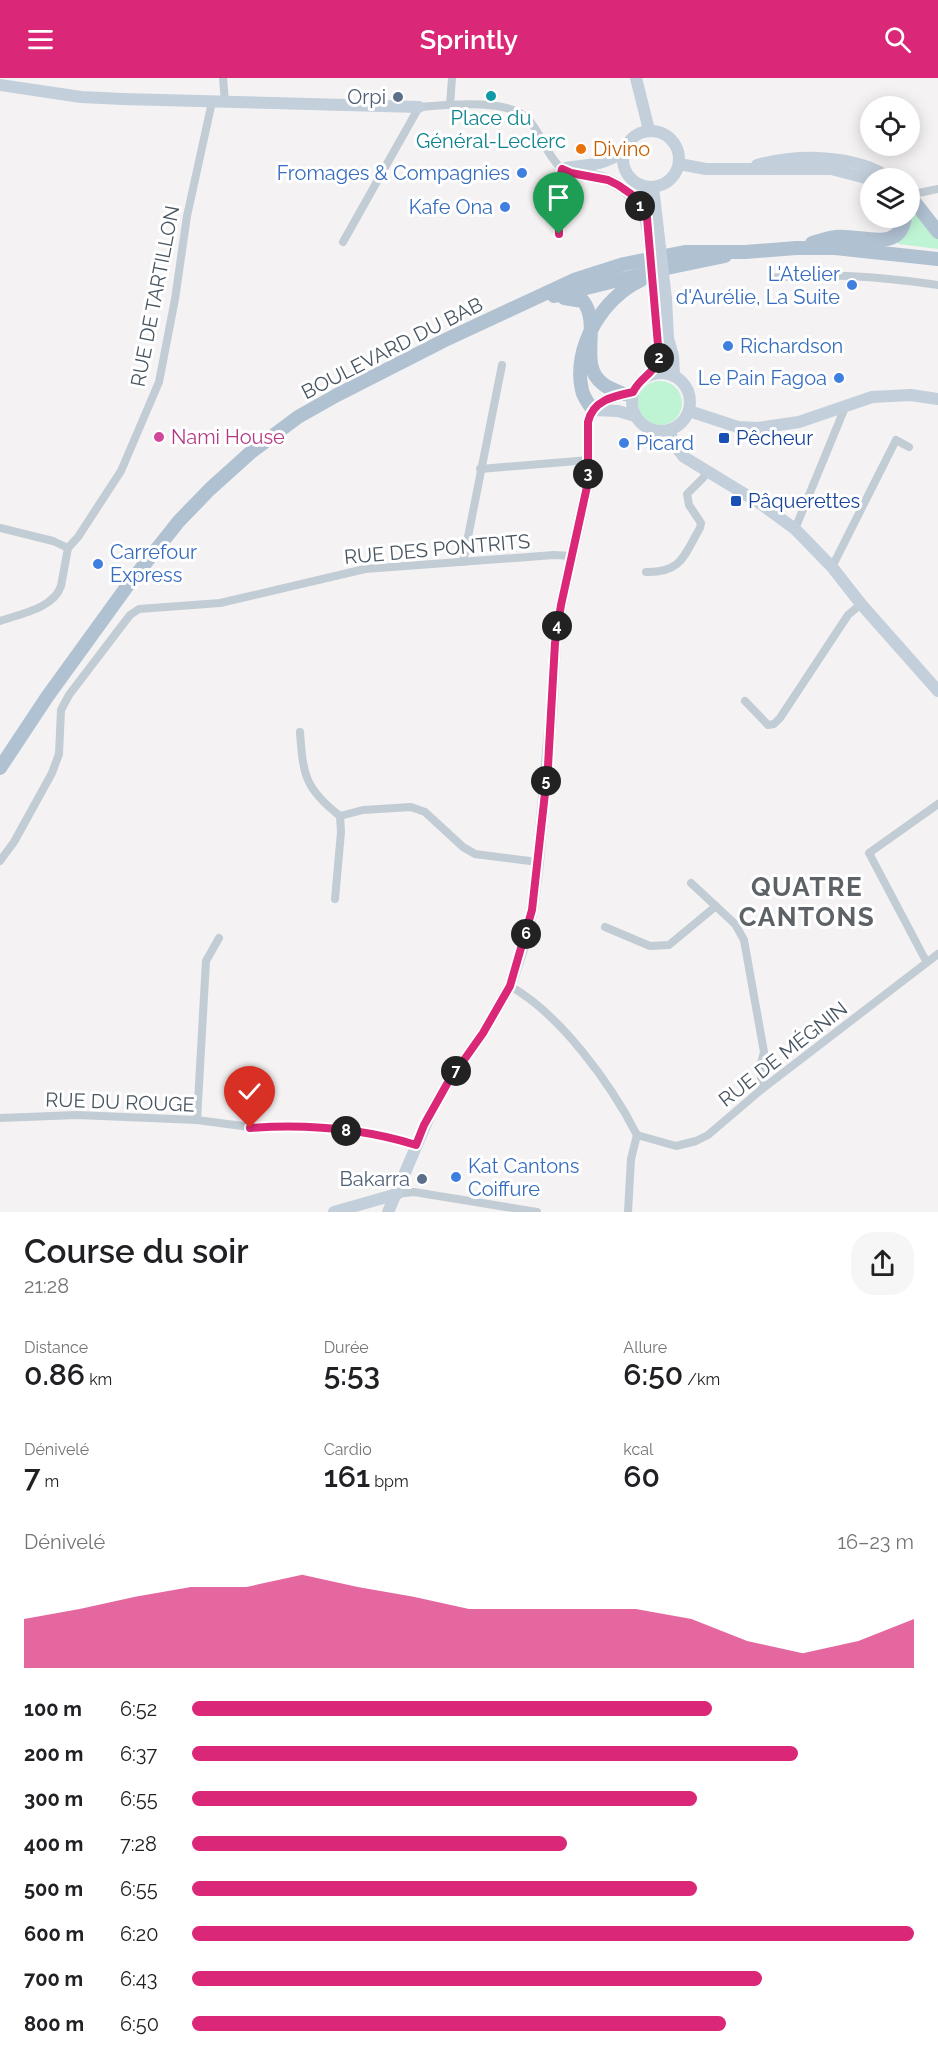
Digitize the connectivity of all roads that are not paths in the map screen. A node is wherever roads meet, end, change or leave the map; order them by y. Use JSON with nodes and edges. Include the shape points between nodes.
{"nodes":[{"id":1,"x":4,"y":78,"type":"edge"},
{"id":2,"x":223,"y":78,"type":"edge"},
{"id":3,"x":452,"y":78,"type":"edge"},
{"id":4,"x":636,"y":78,"type":"edge"},
{"id":5,"x":0,"y":85,"type":"edge"},
{"id":6,"x":218,"y":102,"type":"junction"},
{"id":7,"x":450,"y":105,"type":"junction"},
{"id":8,"x":420,"y":107,"type":"junction"},
{"id":9,"x":649,"y":130,"type":"junction"},
{"id":10,"x":623,"y":152,"type":"junction"},
{"id":11,"x":679,"y":164,"type":"junction"},
{"id":12,"x":869,"y":168,"type":"edge"},
{"id":13,"x":562,"y":169,"type":"junction"},
{"id":14,"x":745,"y":169,"type":"junction"},
{"id":15,"x":578,"y":174,"type":"junction"},
{"id":16,"x":628,"y":176,"type":"junction"},
{"id":17,"x":860,"y":176,"type":"edge"},
{"id":18,"x":653,"y":187,"type":"junction"},
{"id":19,"x":938,"y":189,"type":"edge"},
{"id":20,"x":920,"y":193,"type":"edge"},
{"id":21,"x":920,"y":209,"type":"edge"},
{"id":22,"x":903,"y":228,"type":"edge"},
{"id":23,"x":653,"y":231,"type":"junction"},
{"id":24,"x":938,"y":232,"type":"edge"},
{"id":25,"x":559,"y":234,"type":"dead end"},
{"id":26,"x":343,"y":242,"type":"dead end"},
{"id":27,"x":796,"y":248,"type":"junction"},
{"id":28,"x":745,"y":252,"type":"junction"},
{"id":29,"x":937,"y":259,"type":"edge"},
{"id":30,"x":667,"y":268,"type":"junction"},
{"id":31,"x":771,"y":278,"type":"dead end"},
{"id":32,"x":938,"y":285,"type":"edge"},
{"id":33,"x":660,"y":300,"type":"junction"},
{"id":34,"x":532,"y":301,"type":"junction"},
{"id":35,"x":592,"y":330,"type":"junction"},
{"id":36,"x":668,"y":338,"type":"junction"},
{"id":37,"x":659,"y":357,"type":"junction"},
{"id":38,"x":502,"y":365,"type":"dead end"},
{"id":39,"x":650,"y":375,"type":"junction"},
{"id":40,"x":674,"y":376,"type":"junction"},
{"id":41,"x":629,"y":393,"type":"junction"},
{"id":42,"x":938,"y":399,"type":"edge"},
{"id":43,"x":846,"y":405,"type":"junction"},
{"id":44,"x":593,"y":410,"type":"junction"},
{"id":45,"x":689,"y":411,"type":"junction"},
{"id":46,"x":635,"y":416,"type":"junction"},
{"id":47,"x":670,"y":430,"type":"junction"},
{"id":48,"x":909,"y":447,"type":"dead end"},
{"id":49,"x":589,"y":460,"type":"junction"},
{"id":50,"x":480,"y":469,"type":"junction"},
{"id":51,"x":707,"y":472,"type":"junction"},
{"id":52,"x":0,"y":528,"type":"edge"},
{"id":53,"x":795,"y":529,"type":"junction"},
{"id":54,"x":68,"y":548,"type":"junction"},
{"id":55,"x":572,"y":556,"type":"junction"},
{"id":56,"x":463,"y":562,"type":"junction"},
{"id":57,"x":831,"y":567,"type":"junction"},
{"id":58,"x":646,"y":572,"type":"dead end"},
{"id":59,"x":861,"y":604,"type":"junction"},
{"id":60,"x":0,"y":621,"type":"edge"},
{"id":61,"x":938,"y":692,"type":"edge"},
{"id":62,"x":745,"y":701,"type":"dead end"},
{"id":63,"x":300,"y":732,"type":"dead end"},
{"id":64,"x":0,"y":768,"type":"edge"},
{"id":65,"x":938,"y":804,"type":"edge"},
{"id":66,"x":340,"y":816,"type":"junction"},
{"id":67,"x":0,"y":861,"type":"edge"},
{"id":68,"x":538,"y":862,"type":"junction"},
{"id":69,"x":691,"y":883,"type":"dead end"},
{"id":70,"x":335,"y":899,"type":"dead end"},
{"id":71,"x":716,"y":906,"type":"junction"},
{"id":72,"x":605,"y":927,"type":"dead end"},
{"id":73,"x":219,"y":938,"type":"dead end"},
{"id":74,"x":938,"y":954,"type":"edge"},
{"id":75,"x":926,"y":961,"type":"junction"},
{"id":76,"x":510,"y":986,"type":"junction"},
{"id":77,"x":762,"y":1089,"type":"junction"},
{"id":78,"x":0,"y":1118,"type":"edge"},
{"id":79,"x":197,"y":1120,"type":"junction"},
{"id":80,"x":637,"y":1135,"type":"junction"},
{"id":81,"x":416,"y":1145,"type":"junction"},
{"id":82,"x":397,"y":1194,"type":"junction"},
{"id":83,"x":334,"y":1212,"type":"edge"},
{"id":84,"x":388,"y":1212,"type":"edge"},
{"id":85,"x":537,"y":1212,"type":"edge"},
{"id":86,"x":628,"y":1212,"type":"edge"}],
"edges":[{"from":1,"to":5,"type":"street"},
{"from":2,"to":6,"type":"street","name":"RUE DE TARTILLON"},
{"from":3,"to":7,"type":"street"},
{"from":4,"to":9,"type":"main road"},
{"from":5,"to":6,"type":"main road","via":[[81,97]]},
{"from":6,"to":8,"type":"main road"},
{"from":6,"to":54,"type":"street","name":"RUE DE TARTILLON","via":[[187,216],[159,382],[121,471]]},
{"from":7,"to":8,"type":"street"},
{"from":7,"to":13,"type":"street","via":[[518,112],[527,118]]},
{"from":8,"to":26,"type":"street"},
{"from":9,"to":10,"type":"main road","via":[[629,139]]},
{"from":9,"to":11,"type":"main road","via":[[672,140]]},
{"from":10,"to":13,"type":"main road","via":[[608,162]]},
{"from":10,"to":16,"type":"main road"},
{"from":11,"to":14,"type":"main road"},
{"from":11,"to":18,"type":"main road","via":[[670,180]]},
{"from":12,"to":14,"type":"main road","via":[[834,160],[777,160]]},
{"from":13,"to":15,"type":"main road"},
{"from":13,"to":25,"type":"street"},
{"from":14,"to":17,"type":"main road","via":[[831,169]]},
{"from":15,"to":16,"type":"main road","via":[[609,171]]},
{"from":15,"to":23,"type":"main road","via":[[608,180],[631,194]]},
{"from":16,"to":18,"type":"main road","via":[[642,186]]},
{"from":18,"to":23,"type":"main road"},
{"from":19,"to":20,"type":"street"},
{"from":21,"to":24,"type":"main road"},
{"from":22,"to":27,"type":"main road","via":[[887,240],[836,237]]},
{"from":23,"to":33,"type":"main road","bridge":true},
{"from":27,"to":28,"type":"main road","name":"BOULEVARD DU BAB"},
{"from":27,"to":29,"type":"main road","name":"BOULEVARD DU BAB","via":[[835,248]]},
{"from":28,"to":30,"type":"main road","name":"BOULEVARD DU BAB"},
{"from":28,"to":34,"type":"main road","name":"BOULEVARD DU BAB","via":[[685,252],[624,264],[574,280]]},
{"from":30,"to":34,"type":"main road","name":"BOULEVARD DU BAB"},
{"from":30,"to":35,"type":"main road","via":[[629,285],[613,299]]},
{"from":31,"to":32,"type":"street","via":[[847,276]]},
{"from":33,"to":36,"type":"main road"},
{"from":33,"to":37,"type":"main road"},
{"from":34,"to":35,"type":"main road","via":[[583,301],[589,308]]},
{"from":34,"to":64,"type":"main road","name":"BOULEVARD DU BAB","via":[[358,383],[298,417],[250,453],[180,520],[128,585]]},
{"from":35,"to":41,"type":"main road","via":[[590,349],[596,378],[605,386]]},
{"from":35,"to":44,"type":"main road","via":[[580,369],[582,392]]},
{"from":36,"to":37,"type":"main road"},
{"from":36,"to":40,"type":"main road"},
{"from":37,"to":39,"type":"main road"},
{"from":38,"to":50,"type":"street"},
{"from":39,"to":40,"type":"main road"},
{"from":39,"to":41,"type":"main road"},
{"from":40,"to":45,"type":"main road","via":[[686,387]]},
{"from":41,"to":44,"type":"main road","via":[[605,399]]},
{"from":41,"to":46,"type":"main road"},
{"from":42,"to":43,"type":"main road","via":[[888,395]]},
{"from":43,"to":45,"type":"main road","via":[[799,422],[758,428],[738,427]]},
{"from":43,"to":53,"type":"street"},
{"from":44,"to":46,"type":"main road"},
{"from":44,"to":49,"type":"main road","via":[[588,422]]},
{"from":45,"to":47,"type":"main road"},
{"from":46,"to":47,"type":"main road","via":[[646,428]]},
{"from":47,"to":51,"type":"main road","via":[[673,443],[684,457]]},
{"from":48,"to":57,"type":"street","via":[[896,440]]},
{"from":49,"to":50,"type":"street"},
{"from":49,"to":55,"type":"main road"},
{"from":50,"to":56,"type":"street"},
{"from":51,"to":53,"type":"main road"},
{"from":51,"to":58,"type":"street","via":[[687,494],[700,528],[676,566],[662,572]]},
{"from":52,"to":54,"type":"street"},
{"from":53,"to":57,"type":"main road"},
{"from":54,"to":60,"type":"street","via":[[59,592],[52,601]]},
{"from":55,"to":56,"type":"street","name":"RUE DES PONTRITS"},
{"from":55,"to":68,"type":"main road","via":[[555,643]]},
{"from":56,"to":67,"type":"street","name":"RUE DES PONTRITS","via":[[365,569],[220,603],[139,609],[130,615],[69,695],[61,710],[59,754],[52,773]]},
{"from":57,"to":59,"type":"main road"},
{"from":59,"to":61,"type":"main road"},
{"from":59,"to":62,"type":"street","via":[[848,615],[774,724],[768,725]]},
{"from":63,"to":66,"type":"street","via":[[303,768],[312,790]]},
{"from":65,"to":75,"type":"street","via":[[868,853]]},
{"from":66,"to":68,"type":"street","via":[[363,810],[411,807],[424,812],[475,854]]},
{"from":66,"to":70,"type":"street"},
{"from":68,"to":76,"type":"main road","via":[[532,910]]},
{"from":69,"to":71,"type":"street"},
{"from":71,"to":72,"type":"street","via":[[669,945],[650,946]]},
{"from":71,"to":77,"type":"street","via":[[735,924],[744,940],[764,1052],[760,1067]]},
{"from":73,"to":79,"type":"street","via":[[206,961]]},
{"from":74,"to":75,"type":"street","name":"RUE DE MÉGNIN"},
{"from":75,"to":77,"type":"street","name":"RUE DE MÉGNIN"},
{"from":76,"to":80,"type":"street","via":[[561,1027],[620,1105]]},
{"from":76,"to":81,"type":"main road","via":[[447,1084]]},
{"from":77,"to":80,"type":"street","name":"RUE DE MÉGNIN","via":[[696,1141],[676,1146]]},
{"from":78,"to":79,"type":"street","name":"RUE DU ROUGE","via":[[78,1114]]},
{"from":79,"to":81,"type":"street","name":"RUE DU ROUGE","via":[[250,1128],[333,1129]]},
{"from":80,"to":86,"type":"street","via":[[631,1159]]},
{"from":81,"to":82,"type":"main road"},
{"from":82,"to":83,"type":"main road"},
{"from":82,"to":84,"type":"main road"},
{"from":82,"to":85,"type":"street","via":[[414,1192]]}]}
